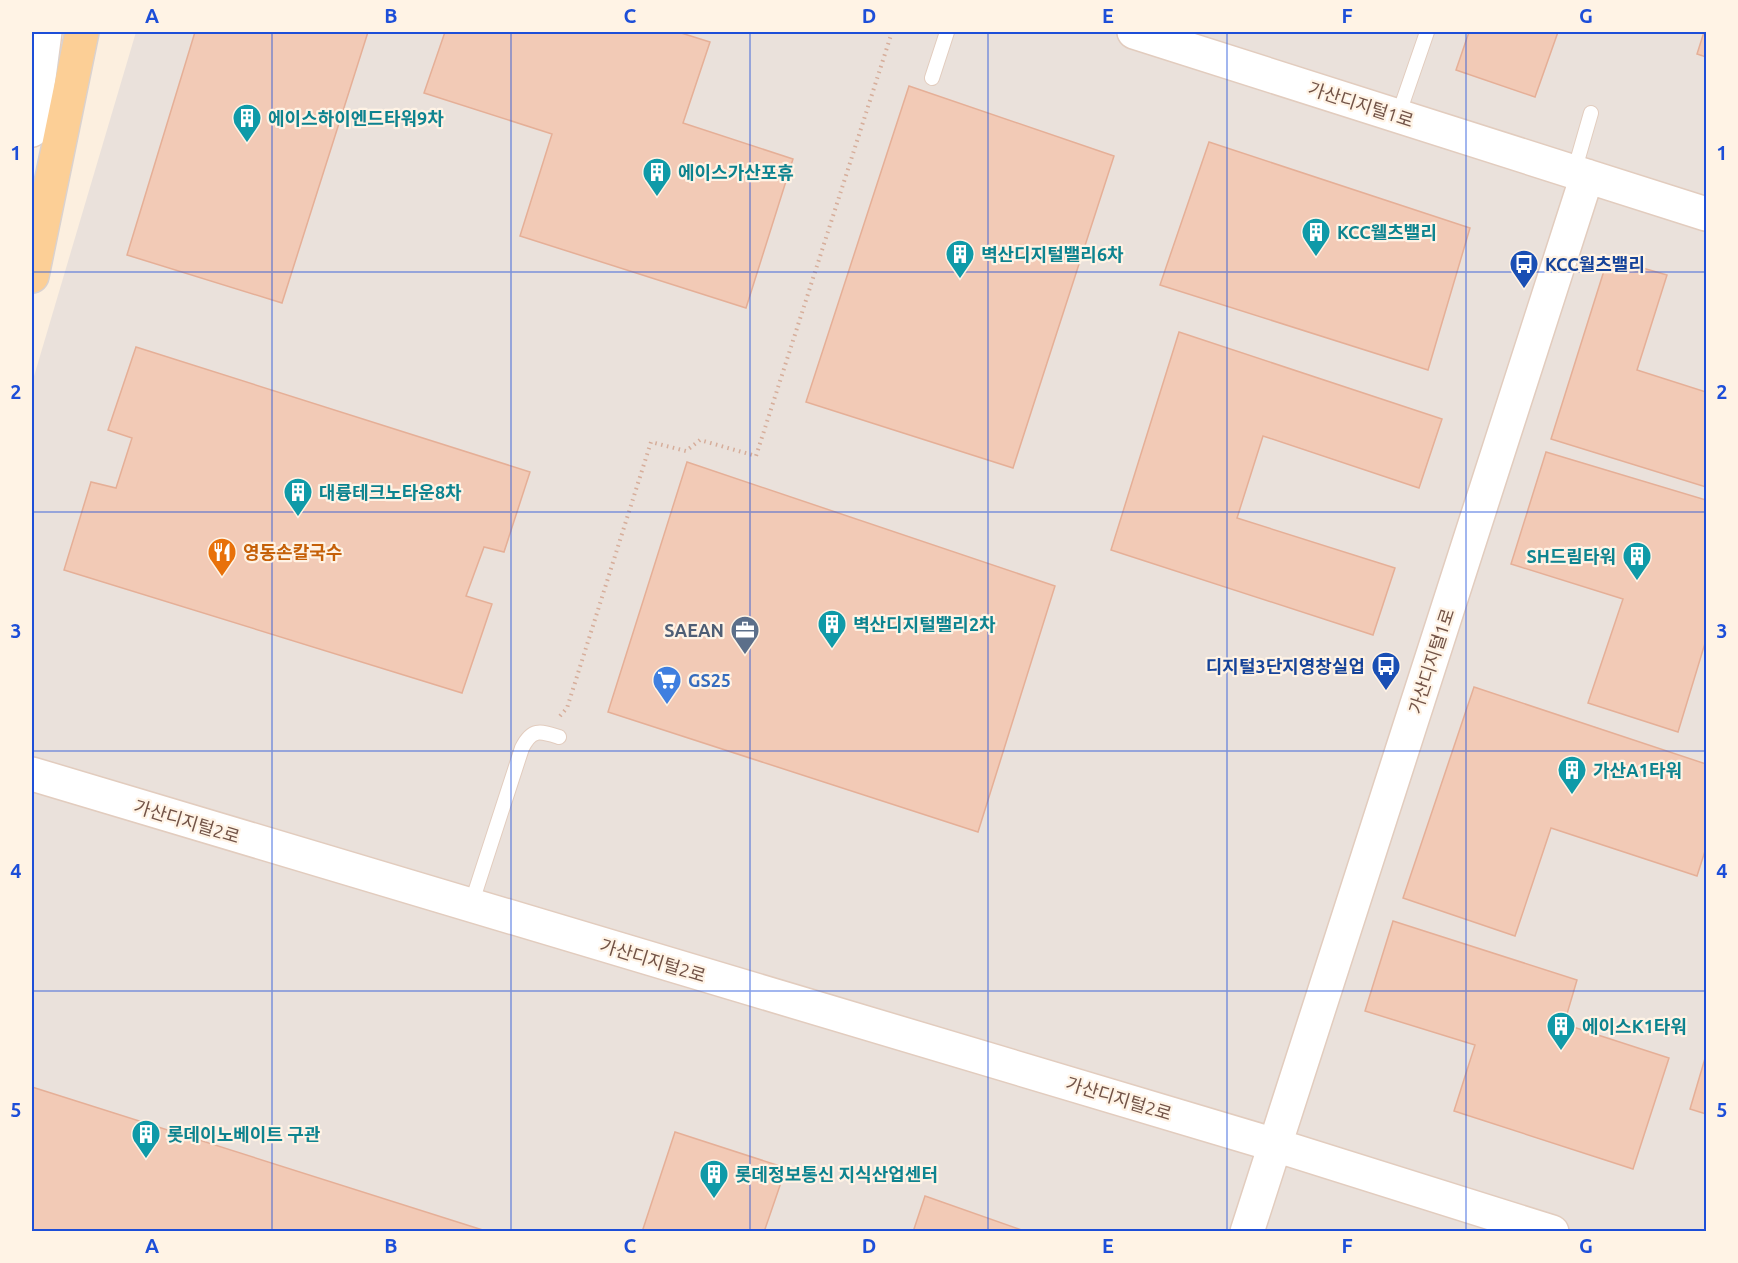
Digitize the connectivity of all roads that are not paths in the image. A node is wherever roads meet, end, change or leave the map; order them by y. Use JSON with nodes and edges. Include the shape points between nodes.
{"nodes":[{"id":1,"x":45,"y":32,"type":"edge"},
{"id":2,"x":82,"y":32,"type":"edge"},
{"id":3,"x":946,"y":32,"type":"edge"},
{"id":4,"x":1134,"y":32,"type":"edge"},
{"id":5,"x":1427,"y":32,"type":"edge"},
{"id":6,"x":932,"y":78,"type":"dead end"},
{"id":7,"x":1591,"y":113,"type":"dead end"},
{"id":8,"x":1398,"y":116,"type":"junction"},
{"id":9,"x":32,"y":130,"type":"edge"},
{"id":10,"x":1581,"y":174,"type":"junction"},
{"id":11,"x":1707,"y":214,"type":"edge"},
{"id":12,"x":32,"y":276,"type":"edge"},
{"id":13,"x":559,"y":737,"type":"dead end"},
{"id":14,"x":32,"y":774,"type":"edge"},
{"id":15,"x":471,"y":905,"type":"junction"},
{"id":16,"x":1275,"y":1145,"type":"junction"},
{"id":17,"x":1247,"y":1232,"type":"edge"},
{"id":18,"x":1552,"y":1232,"type":"edge"}],
"edges":[{"from":1,"to":9,"type":"street"},
{"from":2,"to":12,"type":"main road"},
{"from":3,"to":6,"type":"lane"},
{"from":4,"to":8,"type":"street","name":"가산디지털1로"},
{"from":5,"to":8,"type":"lane"},
{"from":7,"to":10,"type":"lane"},
{"from":8,"to":10,"type":"street","name":"가산디지털1로"},
{"from":10,"to":11,"type":"street","name":"가산디지털1로"},
{"from":10,"to":16,"type":"street","name":"가산디지털1로"},
{"from":13,"to":15,"type":"lane","via":[[533,734],[522,748]]},
{"from":14,"to":15,"type":"street","name":"가산디지털2로"},
{"from":15,"to":16,"type":"street","name":"가산디지털2로"},
{"from":16,"to":17,"type":"street"},
{"from":16,"to":18,"type":"street","name":"가산디지털2로"}]}
